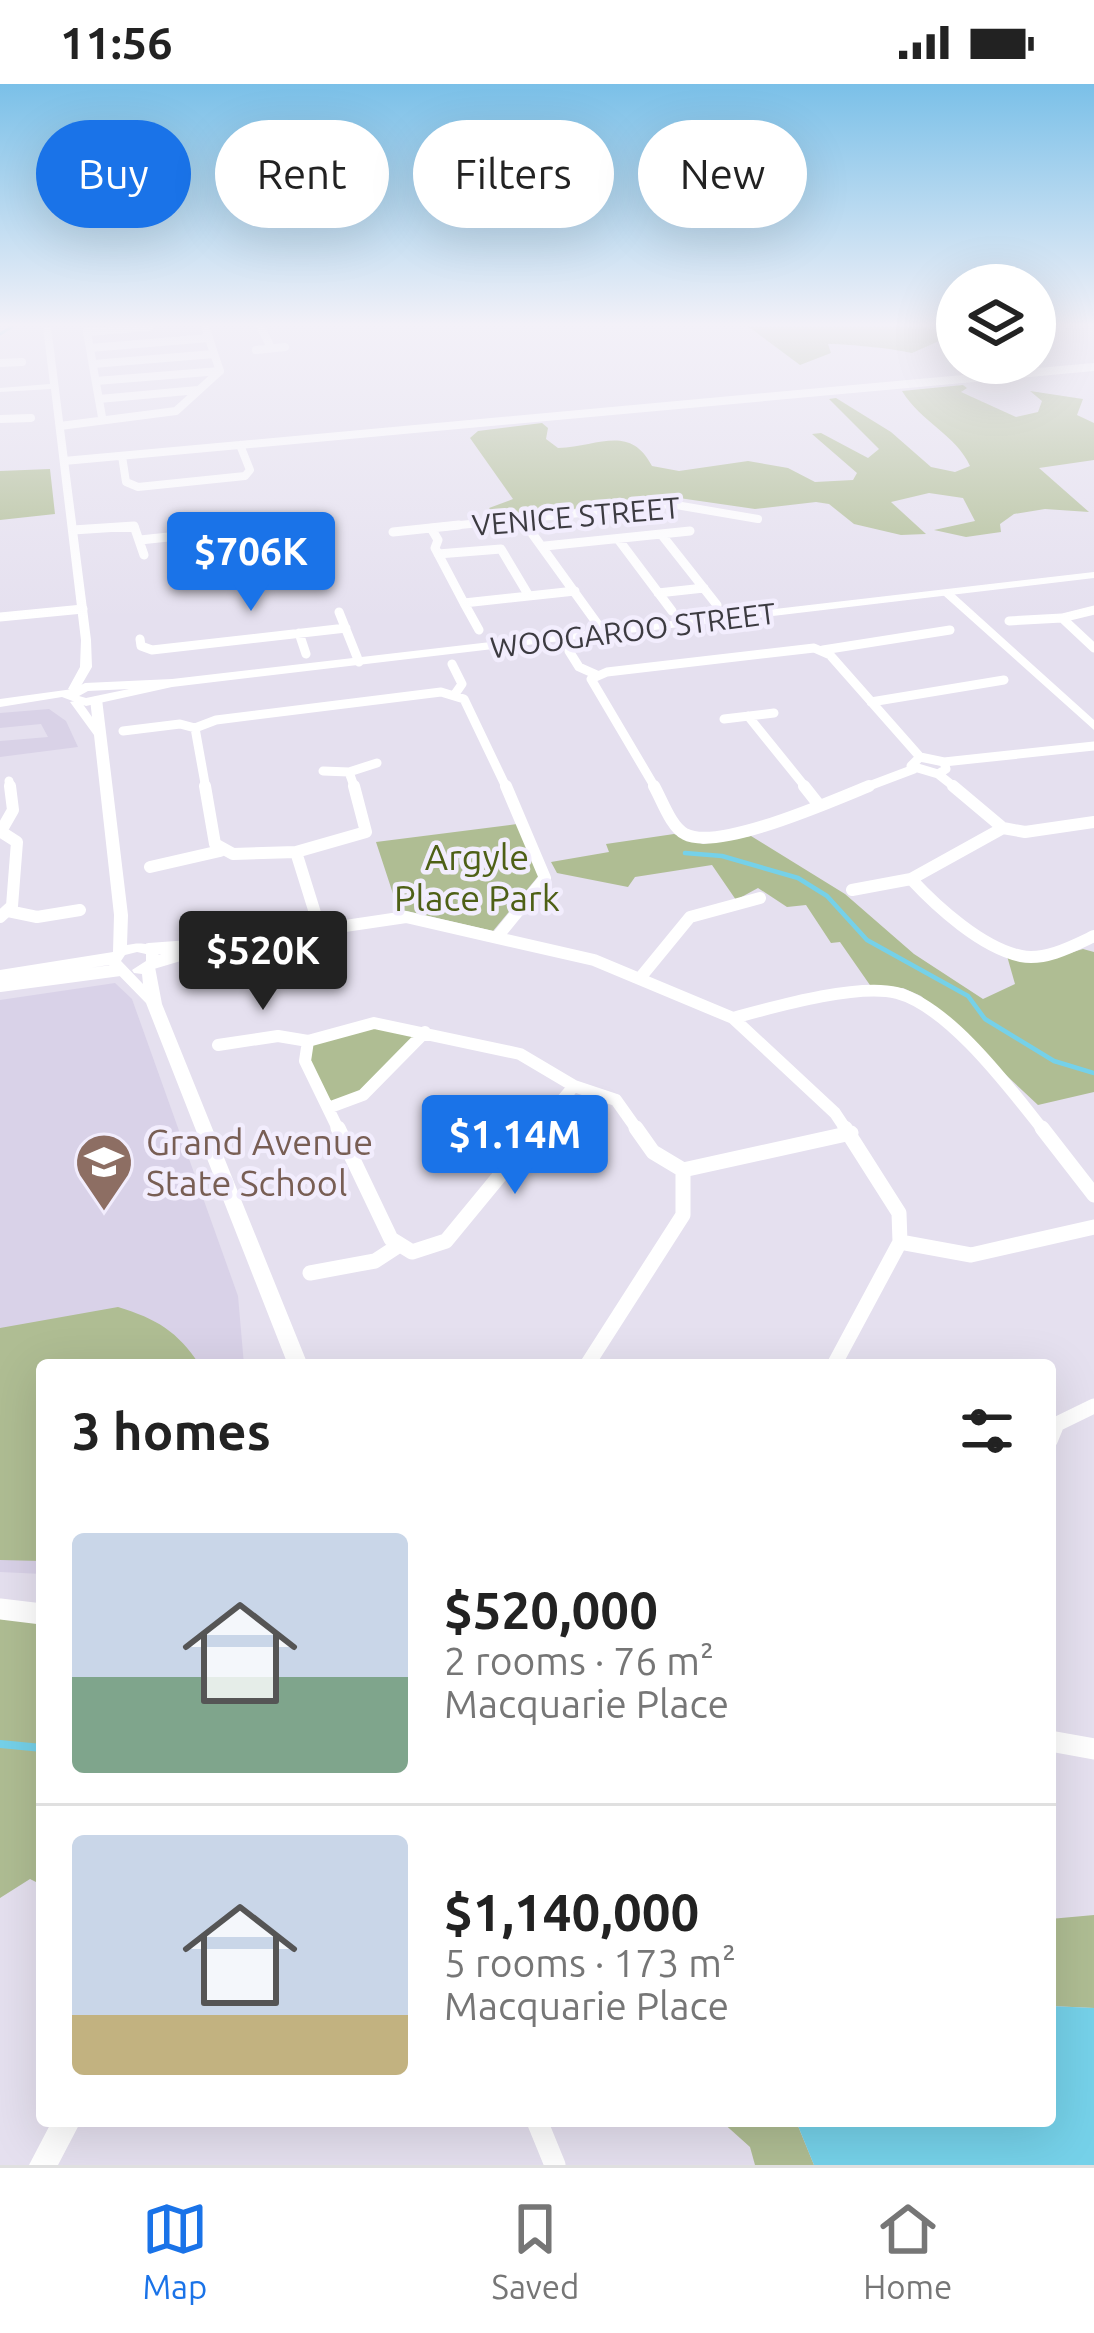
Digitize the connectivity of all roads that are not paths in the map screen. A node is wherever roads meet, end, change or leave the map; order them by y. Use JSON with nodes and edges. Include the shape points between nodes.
{"nodes":[{"id":1,"x":64,"y":424,"type":"edge"},
{"id":2,"x":472,"y":424,"type":"edge"},
{"id":3,"x":59,"y":425,"type":"joint"},
{"id":4,"x":241,"y":445,"type":"junction"},
{"id":5,"x":122,"y":456,"type":"junction"},
{"id":6,"x":64,"y":461,"type":"junction"},
{"id":7,"x":758,"y":519,"type":"dead end"},
{"id":8,"x":524,"y":522,"type":"junction"},
{"id":9,"x":264,"y":526,"type":"dead end"},
{"id":10,"x":431,"y":528,"type":"junction"},
{"id":11,"x":73,"y":530,"type":"junction"},
{"id":12,"x":690,"y":531,"type":"dead end"},
{"id":13,"x":393,"y":532,"type":"dead end"},
{"id":14,"x":661,"y":534,"type":"junction"},
{"id":15,"x":618,"y":539,"type":"junction"},
{"id":16,"x":140,"y":540,"type":"junction"},
{"id":17,"x":545,"y":546,"type":"junction"},
{"id":18,"x":438,"y":554,"type":"junction"},
{"id":19,"x":144,"y":555,"type":"dead end"},
{"id":20,"x":1094,"y":575,"type":"edge"},
{"id":21,"x":704,"y":588,"type":"junction"},
{"id":22,"x":575,"y":591,"type":"junction"},
{"id":23,"x":658,"y":593,"type":"junction"},
{"id":24,"x":529,"y":596,"type":"junction"},
{"id":25,"x":924,"y":596,"type":"junction"},
{"id":26,"x":961,"y":600,"type":"junction"},
{"id":27,"x":464,"y":603,"type":"junction"},
{"id":28,"x":717,"y":605,"type":"dead end"},
{"id":29,"x":83,"y":609,"type":"junction"},
{"id":30,"x":1094,"y":610,"type":"edge"},
{"id":31,"x":672,"y":611,"type":"dead end"},
{"id":32,"x":339,"y":612,"type":"dead end"},
{"id":33,"x":0,"y":617,"type":"edge"},
{"id":34,"x":1062,"y":618,"type":"junction"},
{"id":35,"x":1009,"y":621,"type":"dead end"},
{"id":36,"x":346,"y":628,"type":"junction"},
{"id":37,"x":479,"y":630,"type":"dead end"},
{"id":38,"x":950,"y":630,"type":"dead end"},
{"id":39,"x":299,"y":633,"type":"junction"},
{"id":40,"x":604,"y":633,"type":"junction"},
{"id":41,"x":140,"y":639,"type":"dead end"},
{"id":42,"x":86,"y":640,"type":"junction"},
{"id":43,"x":205,"y":643,"type":"junction"},
{"id":44,"x":1094,"y":648,"type":"edge"},
{"id":45,"x":823,"y":650,"type":"junction"},
{"id":46,"x":568,"y":651,"type":"dead end"},
{"id":47,"x":306,"y":654,"type":"dead end"},
{"id":48,"x":210,"y":662,"type":"dead end"},
{"id":49,"x":359,"y":662,"type":"junction"},
{"id":50,"x":452,"y":664,"type":"dead end"},
{"id":51,"x":597,"y":675,"type":"junction"},
{"id":52,"x":1004,"y":680,"type":"dead end"},
{"id":53,"x":98,"y":693,"type":"junction"},
{"id":54,"x":455,"y":694,"type":"junction"},
{"id":55,"x":73,"y":696,"type":"junction"},
{"id":56,"x":871,"y":702,"type":"junction"},
{"id":57,"x":0,"y":704,"type":"edge"},
{"id":58,"x":774,"y":712,"type":"dead end"},
{"id":59,"x":748,"y":716,"type":"junction"},
{"id":60,"x":724,"y":719,"type":"dead end"},
{"id":61,"x":1094,"y":726,"type":"edge"},
{"id":62,"x":195,"y":728,"type":"junction"},
{"id":63,"x":123,"y":731,"type":"dead end"},
{"id":64,"x":97,"y":733,"type":"junction"},
{"id":65,"x":1094,"y":736,"type":"edge"},
{"id":66,"x":1094,"y":746,"type":"edge"},
{"id":67,"x":1052,"y":748,"type":"junction"},
{"id":68,"x":377,"y":763,"type":"dead end"},
{"id":69,"x":917,"y":763,"type":"junction"},
{"id":70,"x":941,"y":768,"type":"junction"},
{"id":71,"x":322,"y":771,"type":"dead end"},
{"id":72,"x":349,"y":772,"type":"junction"},
{"id":73,"x":9,"y":782,"type":"dead end"},
{"id":74,"x":819,"y":805,"type":"junction"},
{"id":75,"x":1094,"y":822,"type":"edge"},
{"id":76,"x":1004,"y":828,"type":"junction"},
{"id":77,"x":0,"y":831,"type":"edge"},
{"id":78,"x":220,"y":851,"type":"junction"},
{"id":79,"x":296,"y":852,"type":"junction"},
{"id":80,"x":150,"y":867,"type":"dead end"},
{"id":81,"x":911,"y":878,"type":"junction"},
{"id":82,"x":852,"y":890,"type":"dead end"},
{"id":83,"x":760,"y":898,"type":"dead end"},
{"id":84,"x":80,"y":910,"type":"dead end"},
{"id":85,"x":4,"y":914,"type":"edge"},
{"id":86,"x":121,"y":915,"type":"junction"},
{"id":87,"x":320,"y":928,"type":"junction"},
{"id":88,"x":497,"y":937,"type":"junction"},
{"id":89,"x":1090,"y":941,"type":"edge"},
{"id":90,"x":148,"y":957,"type":"junction"},
{"id":91,"x":120,"y":963,"type":"junction"},
{"id":92,"x":0,"y":976,"type":"edge"},
{"id":93,"x":640,"y":978,"type":"junction"},
{"id":94,"x":0,"y":986,"type":"edge"},
{"id":95,"x":154,"y":1004,"type":"junction"},
{"id":96,"x":733,"y":1018,"type":"junction"},
{"id":97,"x":425,"y":1032,"type":"junction"},
{"id":98,"x":308,"y":1041,"type":"junction"},
{"id":99,"x":218,"y":1045,"type":"dead end"},
{"id":100,"x":574,"y":1086,"type":"junction"},
{"id":101,"x":328,"y":1108,"type":"junction"},
{"id":102,"x":851,"y":1133,"type":"junction"},
{"id":103,"x":683,"y":1170,"type":"junction"},
{"id":104,"x":1094,"y":1195,"type":"edge"},
{"id":105,"x":1094,"y":1227,"type":"edge"},
{"id":106,"x":900,"y":1242,"type":"junction"},
{"id":107,"x":398,"y":1246,"type":"junction"},
{"id":108,"x":310,"y":1273,"type":"dead end"},
{"id":109,"x":278,"y":1318,"type":"junction"},
{"id":110,"x":284,"y":1359,"type":"edge"},
{"id":111,"x":295,"y":1359,"type":"edge"},
{"id":112,"x":591,"y":1359,"type":"edge"},
{"id":113,"x":837,"y":1359,"type":"edge"},
{"id":114,"x":1094,"y":1406,"type":"edge"},
{"id":115,"x":1056,"y":1426,"type":"edge"},
{"id":116,"x":0,"y":1609,"type":"edge"},
{"id":117,"x":36,"y":1613,"type":"edge"},
{"id":118,"x":1056,"y":1742,"type":"edge"},
{"id":119,"x":1094,"y":1749,"type":"edge"},
{"id":120,"x":64,"y":2127,"type":"edge"},
{"id":121,"x":539,"y":2127,"type":"edge"},
{"id":122,"x":43,"y":2165,"type":"edge"},
{"id":123,"x":555,"y":2165,"type":"edge"}],
"edges":[{"from":1,"to":3,"type":"street"},
{"from":2,"to":4,"type":"street"},
{"from":3,"to":6,"type":"street"},
{"from":4,"to":5,"type":"street"},
{"from":4,"to":5,"type":"street","via":[[245,476],[138,487],[126,482]]},
{"from":5,"to":6,"type":"street"},
{"from":6,"to":11,"type":"street"},
{"from":7,"to":8,"type":"street","name":"VENICE STREET","via":[[670,503]]},
{"from":8,"to":10,"type":"street","name":"VENICE STREET"},
{"from":8,"to":17,"type":"street"},
{"from":9,"to":16,"type":"street"},
{"from":10,"to":13,"type":"street","name":"VENICE STREET"},
{"from":10,"to":18,"type":"street"},
{"from":11,"to":16,"type":"street","via":[[130,525]]},
{"from":11,"to":29,"type":"street"},
{"from":12,"to":14,"type":"street"},
{"from":14,"to":15,"type":"street"},
{"from":14,"to":21,"type":"street"},
{"from":15,"to":17,"type":"street"},
{"from":15,"to":23,"type":"street"},
{"from":16,"to":19,"type":"street"},
{"from":17,"to":22,"type":"street"},
{"from":18,"to":24,"type":"street","via":[[501,549]]},
{"from":18,"to":27,"type":"street"},
{"from":20,"to":26,"type":"main road","name":"WOOGAROO STREET","via":[[988,588]]},
{"from":21,"to":23,"type":"street"},
{"from":21,"to":28,"type":"street"},
{"from":22,"to":24,"type":"street"},
{"from":22,"to":40,"type":"street"},
{"from":23,"to":31,"type":"street"},
{"from":24,"to":27,"type":"street"},
{"from":25,"to":26,"type":"main road","name":"WOOGAROO STREET"},
{"from":25,"to":26,"type":"street"},
{"from":25,"to":40,"type":"main road","name":"WOOGAROO STREET"},
{"from":26,"to":61,"type":"street"},
{"from":27,"to":37,"type":"street"},
{"from":29,"to":33,"type":"street"},
{"from":29,"to":42,"type":"street"},
{"from":30,"to":34,"type":"street"},
{"from":32,"to":36,"type":"street"},
{"from":34,"to":35,"type":"street"},
{"from":34,"to":44,"type":"street"},
{"from":36,"to":39,"type":"street"},
{"from":36,"to":49,"type":"street"},
{"from":38,"to":45,"type":"street"},
{"from":39,"to":43,"type":"street"},
{"from":39,"to":47,"type":"street"},
{"from":40,"to":49,"type":"main road","name":"WOOGAROO STREET"},
{"from":41,"to":43,"type":"street","via":[[159,653]]},
{"from":42,"to":53,"type":"street"},
{"from":42,"to":55,"type":"street","via":[[86,667]]},
{"from":43,"to":48,"type":"street"},
{"from":45,"to":51,"type":"street"},
{"from":45,"to":56,"type":"street"},
{"from":46,"to":51,"type":"street"},
{"from":49,"to":53,"type":"main road","name":"WOOGAROO STREET"},
{"from":50,"to":54,"type":"street","via":[[462,684]]},
{"from":51,"to":74,"type":"street","via":[[592,685],[690,837],[756,830]]},
{"from":52,"to":56,"type":"street"},
{"from":53,"to":55,"type":"main road","name":"WOOGAROO STREET"},
{"from":53,"to":64,"type":"street"},
{"from":54,"to":62,"type":"street"},
{"from":54,"to":88,"type":"street","via":[[545,868]]},
{"from":55,"to":57,"type":"main road","name":"WOOGAROO STREET"},
{"from":55,"to":64,"type":"street"},
{"from":56,"to":69,"type":"street"},
{"from":58,"to":59,"type":"street"},
{"from":59,"to":60,"type":"street"},
{"from":59,"to":74,"type":"street"},
{"from":62,"to":63,"type":"street"},
{"from":62,"to":78,"type":"street"},
{"from":64,"to":86,"type":"street"},
{"from":65,"to":67,"type":"street"},
{"from":66,"to":67,"type":"street"},
{"from":67,"to":70,"type":"street"},
{"from":68,"to":72,"type":"street"},
{"from":69,"to":70,"type":"street"},
{"from":69,"to":74,"type":"street"},
{"from":70,"to":76,"type":"street"},
{"from":71,"to":72,"type":"street"},
{"from":72,"to":79,"type":"street","via":[[365,832]]},
{"from":73,"to":77,"type":"street","via":[[13,810]]},
{"from":75,"to":76,"type":"street"},
{"from":76,"to":81,"type":"street"},
{"from":77,"to":85,"type":"street","via":[[17,842]]},
{"from":78,"to":79,"type":"street"},
{"from":78,"to":80,"type":"street"},
{"from":79,"to":87,"type":"street"},
{"from":81,"to":82,"type":"street"},
{"from":81,"to":89,"type":"street","via":[[1020,956]]},
{"from":83,"to":93,"type":"street","via":[[690,917]]},
{"from":84,"to":85,"type":"street"},
{"from":86,"to":90,"type":"street"},
{"from":86,"to":91,"type":"street"},
{"from":87,"to":88,"type":"street","via":[[406,917]]},
{"from":87,"to":90,"type":"street"},
{"from":88,"to":93,"type":"street"},
{"from":90,"to":91,"type":"street"},
{"from":90,"to":91,"type":"street"},
{"from":90,"to":95,"type":"street"},
{"from":91,"to":92,"type":"street"},
{"from":91,"to":94,"type":"street"},
{"from":91,"to":95,"type":"street"},
{"from":93,"to":96,"type":"street"},
{"from":95,"to":109,"type":"street"},
{"from":96,"to":102,"type":"street"},
{"from":96,"to":104,"type":"street","via":[[881,992],[913,999],[1003,1078]]},
{"from":97,"to":98,"type":"street","via":[[374,1023]]},
{"from":97,"to":100,"type":"street","via":[[520,1054]]},
{"from":97,"to":101,"type":"street","via":[[363,1095]]},
{"from":98,"to":99,"type":"street","via":[[278,1036]]},
{"from":98,"to":101,"type":"street","via":[[304,1061]]},
{"from":100,"to":103,"type":"street","via":[[616,1100],[653,1152]]},
{"from":100,"to":107,"type":"street","via":[[446,1240],[412,1252]]},
{"from":101,"to":107,"type":"street"},
{"from":102,"to":103,"type":"street"},
{"from":102,"to":106,"type":"street","via":[[899,1213]]},
{"from":103,"to":112,"type":"street","via":[[683,1215]]},
{"from":105,"to":106,"type":"street","via":[[971,1255]]},
{"from":106,"to":113,"type":"street"},
{"from":107,"to":108,"type":"street","via":[[375,1261]]},
{"from":109,"to":110,"type":"street"},
{"from":109,"to":111,"type":"street"},
{"from":114,"to":115,"type":"street"},
{"from":116,"to":117,"type":"street"},
{"from":118,"to":119,"type":"street"},
{"from":120,"to":122,"type":"street"},
{"from":121,"to":123,"type":"street"}]}
